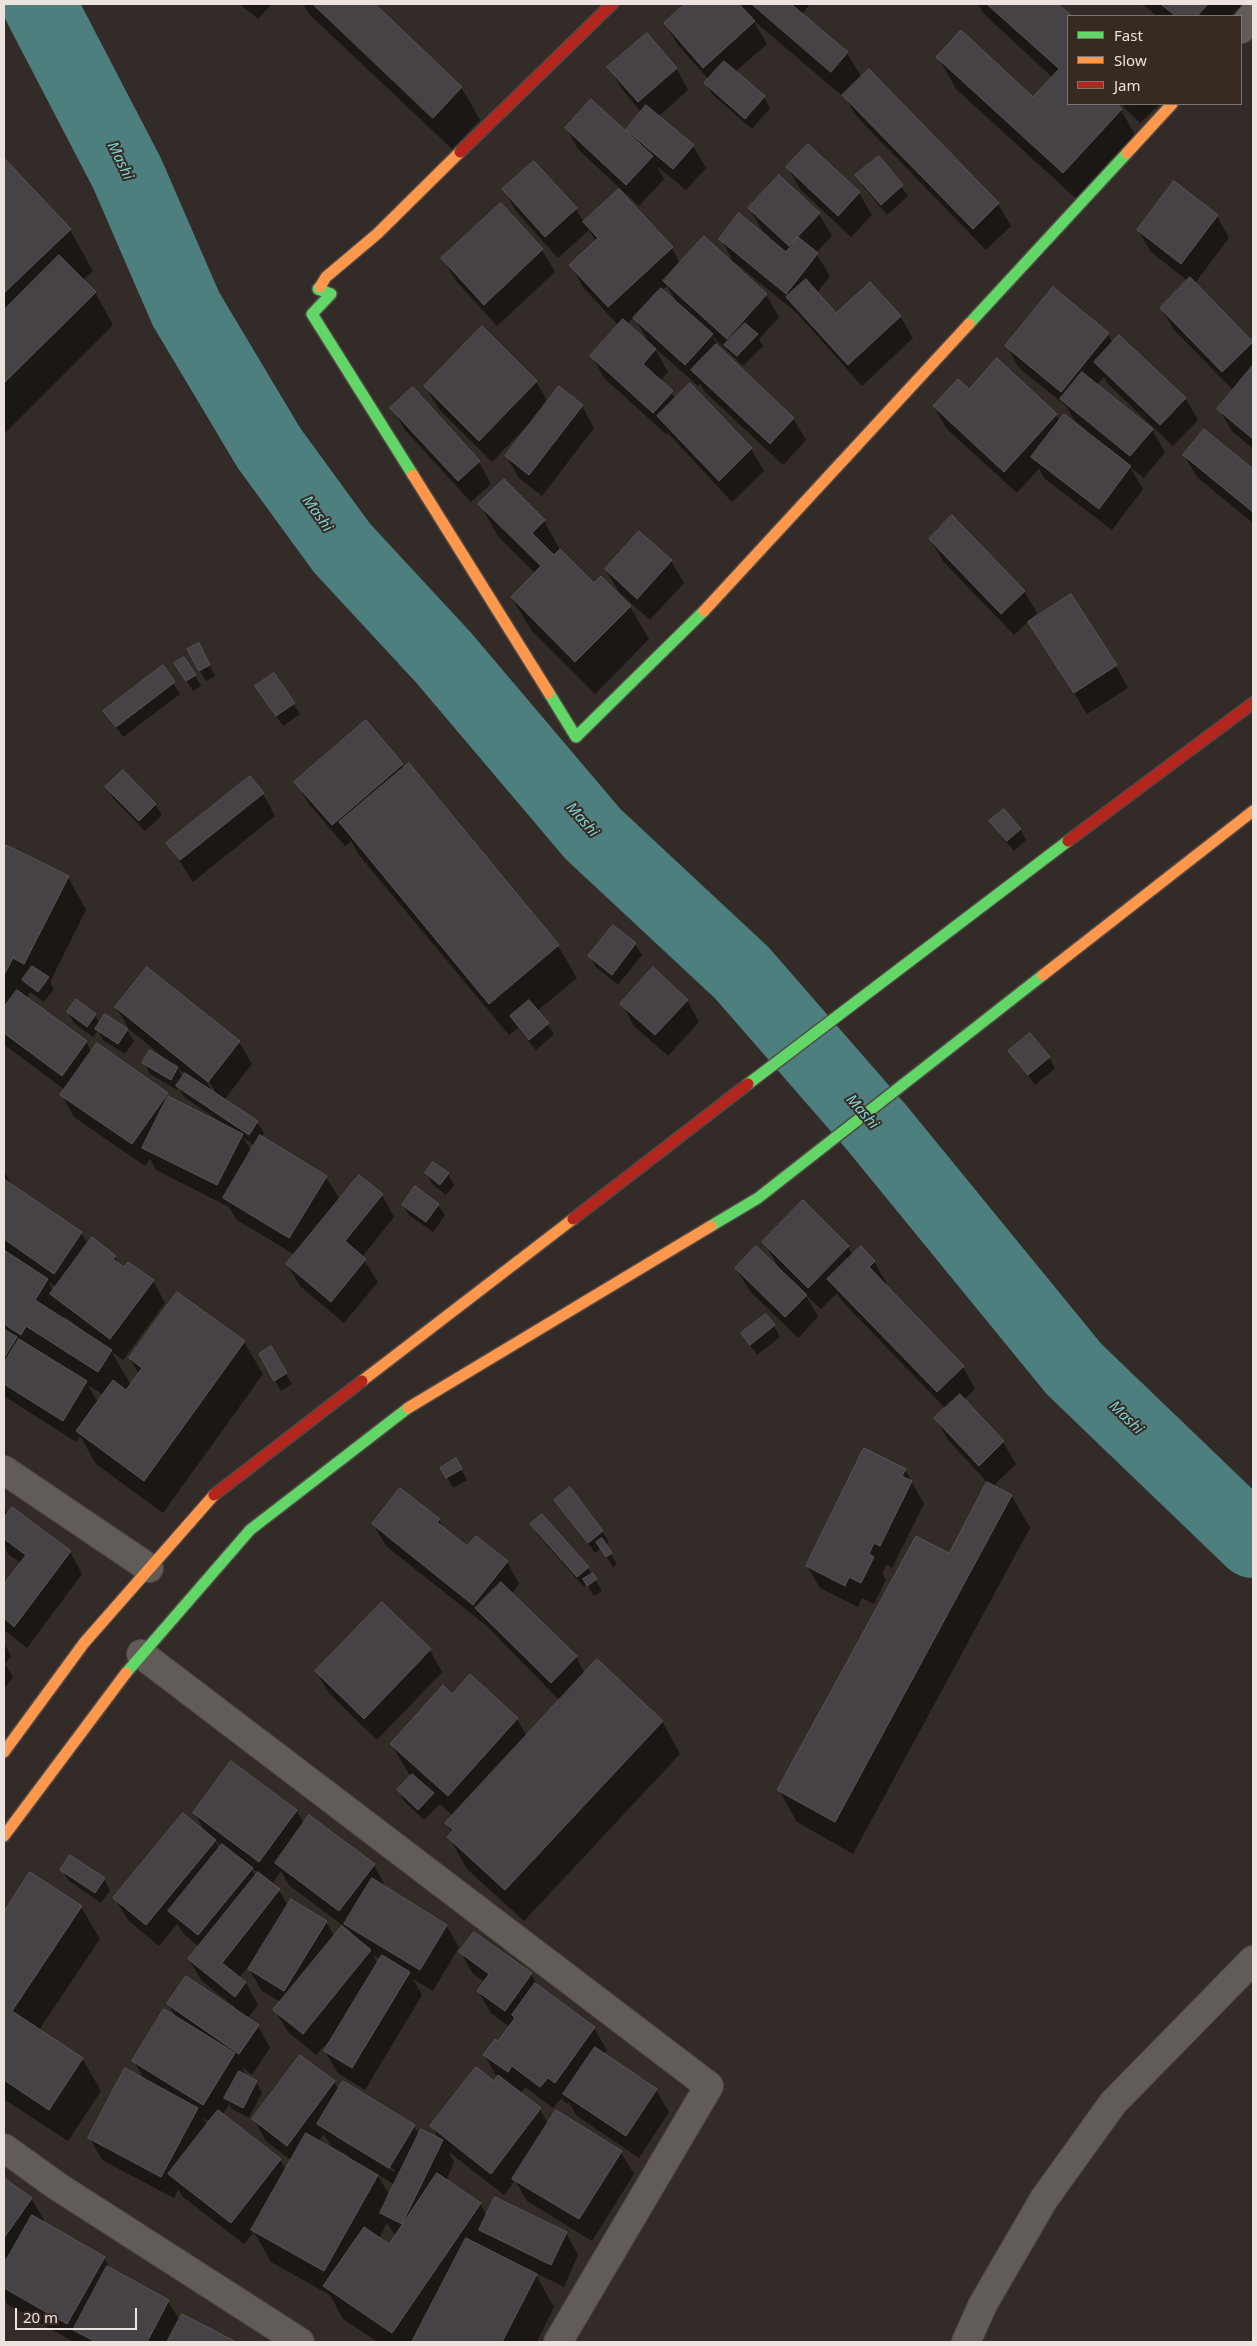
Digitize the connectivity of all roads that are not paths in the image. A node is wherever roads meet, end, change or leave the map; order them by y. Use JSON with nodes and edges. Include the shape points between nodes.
{"nodes":[{"id":1,"x":612,"y":4,"type":"edge"},
{"id":2,"x":1253,"y":15,"type":"edge"},
{"id":3,"x":1242,"y":28,"type":"edge"},
{"id":4,"x":1171,"y":105,"type":"edge"},
{"id":5,"x":1253,"y":703,"type":"edge"},
{"id":6,"x":1253,"y":811,"type":"edge"},
{"id":7,"x":4,"y":1470,"type":"edge"},
{"id":8,"x":149,"y":1568,"type":"junction"},
{"id":9,"x":141,"y":1654,"type":"junction"},
{"id":10,"x":4,"y":1752,"type":"edge"},
{"id":11,"x":4,"y":1836,"type":"edge"},
{"id":12,"x":1253,"y":1960,"type":"edge"},
{"id":13,"x":4,"y":2148,"type":"edge"},
{"id":14,"x":300,"y":2342,"type":"edge"},
{"id":15,"x":558,"y":2342,"type":"edge"},
{"id":16,"x":966,"y":2342,"type":"edge"}],
"edges":[{"from":1,"to":4,"type":"main road","via":[[377,234],[326,277],[318,290],[331,294],[312,314],[576,737],[682,634]]},
{"from":2,"to":3,"type":"street"},
{"from":5,"to":8,"type":"main road","via":[[701,1118],[209,1500]]},
{"from":6,"to":9,"type":"main road","via":[[758,1198],[404,1410],[250,1530]]},
{"from":7,"to":8,"type":"street"},
{"from":8,"to":10,"type":"main road","via":[[84,1643]]},
{"from":9,"to":11,"type":"main road"},
{"from":9,"to":15,"type":"street","via":[[709,2086]]},
{"from":12,"to":16,"type":"street","via":[[1113,2103],[1044,2198],[983,2304]]},
{"from":13,"to":14,"type":"street","via":[[57,2186]]}]}
